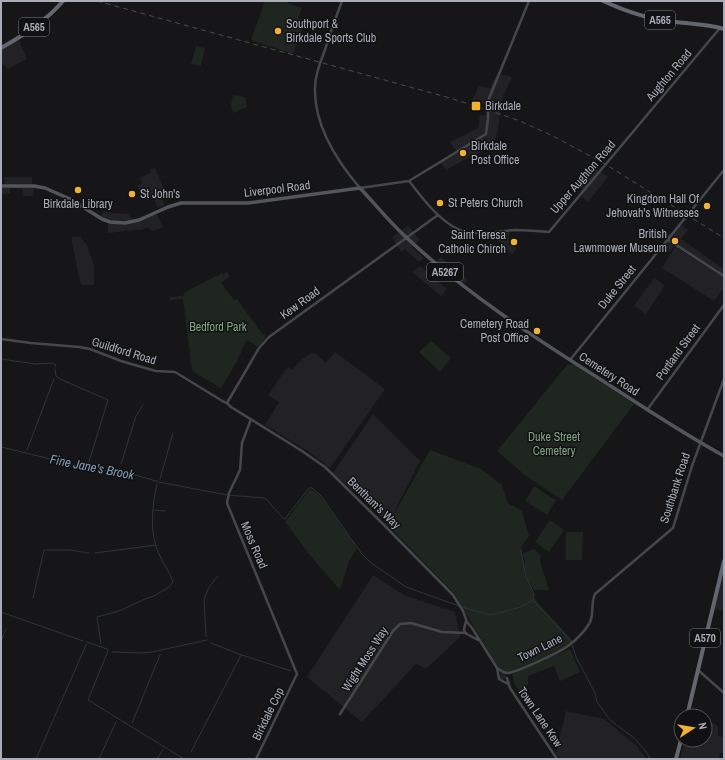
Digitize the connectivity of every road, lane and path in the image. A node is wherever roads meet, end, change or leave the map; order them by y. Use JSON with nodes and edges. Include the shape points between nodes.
{"nodes":[{"id":1,"x":63,"y":1,"type":"edge"},
{"id":2,"x":342,"y":1,"type":"edge"},
{"id":3,"x":529,"y":1,"type":"edge"},
{"id":4,"x":603,"y":1,"type":"edge"},
{"id":5,"x":722,"y":28,"type":"edge"},
{"id":6,"x":1,"y":48,"type":"edge"},
{"id":7,"x":632,"y":134,"type":"joint"},
{"id":8,"x":724,"y":170,"type":"edge"},
{"id":9,"x":409,"y":181,"type":"junction"},
{"id":10,"x":1,"y":186,"type":"edge"},
{"id":11,"x":360,"y":188,"type":"junction"},
{"id":12,"x":438,"y":215,"type":"junction"},
{"id":13,"x":406,"y":238,"type":"junction"},
{"id":14,"x":667,"y":239,"type":"junction"},
{"id":15,"x":724,"y":276,"type":"edge"},
{"id":16,"x":724,"y":305,"type":"edge"},
{"id":17,"x":1,"y":339,"type":"edge"},
{"id":18,"x":570,"y":360,"type":"junction"},
{"id":19,"x":724,"y":379,"type":"edge"},
{"id":20,"x":227,"y":403,"type":"junction"},
{"id":21,"x":646,"y":410,"type":"junction"},
{"id":22,"x":251,"y":419,"type":"junction"},
{"id":23,"x":700,"y":443,"type":"junction"},
{"id":24,"x":724,"y":456,"type":"edge"},
{"id":25,"x":724,"y":561,"type":"edge"},
{"id":26,"x":466,"y":619,"type":"junction"},
{"id":27,"x":470,"y":626,"type":"junction"},
{"id":28,"x":465,"y":628,"type":"junction"},
{"id":29,"x":473,"y":629,"type":"junction"},
{"id":30,"x":457,"y":633,"type":"junction"},
{"id":31,"x":467,"y":634,"type":"junction"},
{"id":32,"x":573,"y":641,"type":"joint"},
{"id":33,"x":481,"y":643,"type":"junction"},
{"id":34,"x":497,"y":668,"type":"junction"},
{"id":35,"x":698,"y":669,"type":"junction"},
{"id":36,"x":504,"y":672,"type":"junction"},
{"id":37,"x":511,"y":672,"type":"junction"},
{"id":38,"x":498,"y":675,"type":"junction"},
{"id":39,"x":296,"y":676,"type":"joint"},
{"id":40,"x":507,"y":678,"type":"junction"},
{"id":41,"x":502,"y":681,"type":"junction"},
{"id":42,"x":508,"y":684,"type":"junction"},
{"id":43,"x":724,"y":694,"type":"edge"},
{"id":44,"x":689,"y":708,"type":"edge"},
{"id":45,"x":340,"y":714,"type":"dead end"},
{"id":46,"x":679,"y":748,"type":"edge"},
{"id":47,"x":256,"y":759,"type":"edge"},
{"id":48,"x":557,"y":759,"type":"edge"},
{"id":49,"x":676,"y":759,"type":"edge"}],
"edges":[{"from":1,"to":6,"type":"highway","number":"A565","via":[[50,15]]},
{"from":2,"to":11,"type":"street","via":[[320,63],[315,87],[316,110],[327,140]]},
{"from":3,"to":9,"type":"street","name":"Liverpool Road","via":[[488,101],[486,134]]},
{"from":4,"to":5,"type":"highway","number":"A565","via":[[640,16]]},
{"from":5,"to":7,"type":"street","name":"Aughton Road"},
{"from":7,"to":12,"type":"street","name":"Upper Aughton Road","via":[[548,232],[465,232]]},
{"from":8,"to":14,"type":"street","name":"Duke Street"},
{"from":9,"to":11,"type":"street","name":"Liverpool Road"},
{"from":9,"to":12,"type":"street"},
{"from":10,"to":11,"type":"main road","name":"Liverpool Road","via":[[42,188],[70,199],[102,220],[125,223],[181,203],[248,203]]},
{"from":11,"to":13,"type":"main road","number":"A5267"},
{"from":12,"to":13,"type":"street","name":"Kew Road"},
{"from":13,"to":18,"type":"main road","name":"Cemetery Road","number":"A5267","via":[[457,281]]},
{"from":13,"to":20,"type":"street","name":"Kew Road","via":[[269,337],[259,348]]},
{"from":14,"to":15,"type":"street"},
{"from":14,"to":18,"type":"street","name":"Duke Street"},
{"from":16,"to":21,"type":"street","name":"Portland Street"},
{"from":17,"to":20,"type":"street","name":"Guildford Road","via":[[79,346],[156,371],[175,372]]},
{"from":18,"to":21,"type":"main road","name":"Cemetery Road","number":"A5267"},
{"from":19,"to":23,"type":"street","name":"Southbank Road"},
{"from":20,"to":22,"type":"street","name":"Guildford Road"},
{"from":21,"to":23,"type":"main road","name":"Cemetery Road","number":"A5267"},
{"from":22,"to":26,"type":"street","name":"Bentham's Way","via":[[325,467],[453,594]]},
{"from":22,"to":39,"type":"street","name":"Moss Road","via":[[242,443],[240,470],[227,503]]},
{"from":23,"to":24,"type":"main road","name":"Cemetery Road","number":"A5267"},
{"from":23,"to":32,"type":"street","name":"Southbank Road","via":[[673,528],[595,594],[592,619]]},
{"from":25,"to":35,"type":"highway","number":"A570"},
{"from":26,"to":27,"type":"street","name":"Bentham's Way"},
{"from":26,"to":28,"type":"street"},
{"from":27,"to":28,"type":"street"},
{"from":27,"to":29,"type":"street","name":"Bentham's Way"},
{"from":28,"to":30,"type":"street"},
{"from":28,"to":31,"type":"street"},
{"from":29,"to":31,"type":"street"},
{"from":29,"to":33,"type":"street"},
{"from":30,"to":31,"type":"street","name":"Wight Moss Way"},
{"from":30,"to":45,"type":"street","name":"Wight Moss Way","via":[[442,632],[411,623],[400,624]]},
{"from":31,"to":33,"type":"street"},
{"from":32,"to":37,"type":"street","name":"Town Lane","via":[[556,653]]},
{"from":33,"to":34,"type":"street"},
{"from":34,"to":36,"type":"street"},
{"from":34,"to":38,"type":"street"},
{"from":35,"to":43,"type":"street"},
{"from":35,"to":44,"type":"highway","number":"A570"},
{"from":36,"to":37,"type":"street","name":"Town Lane"},
{"from":36,"to":38,"type":"street"},
{"from":36,"to":40,"type":"street"},
{"from":37,"to":40,"type":"street","name":"Town Lane"},
{"from":38,"to":41,"type":"street"},
{"from":39,"to":47,"type":"street","name":"Birkdale Cop"},
{"from":40,"to":41,"type":"street"},
{"from":40,"to":42,"type":"street","name":"Town Lane Kew"},
{"from":41,"to":42,"type":"street","name":"Town Lane Kew"},
{"from":42,"to":48,"type":"street","name":"Town Lane Kew"},
{"from":46,"to":49,"type":"highway"}]}
